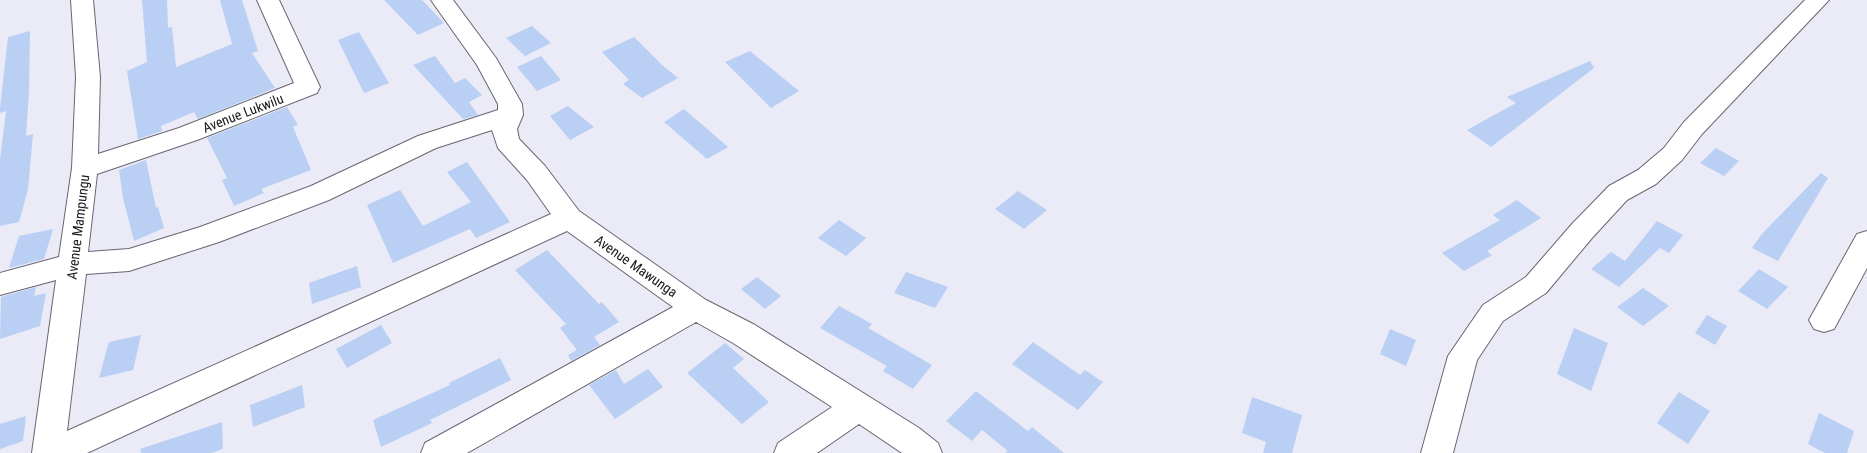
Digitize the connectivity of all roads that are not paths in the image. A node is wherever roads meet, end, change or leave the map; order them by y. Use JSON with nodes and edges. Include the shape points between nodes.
{"nodes":[{"id":1,"x":82,"y":0,"type":"edge"},
{"id":2,"x":268,"y":0,"type":"edge"},
{"id":3,"x":442,"y":0,"type":"edge"},
{"id":4,"x":1818,"y":0,"type":"edge"},
{"id":5,"x":511,"y":114,"type":"junction"},
{"id":6,"x":85,"y":168,"type":"junction"},
{"id":7,"x":569,"y":218,"type":"junction"},
{"id":8,"x":1867,"y":242,"type":"edge"},
{"id":9,"x":73,"y":264,"type":"junction"},
{"id":10,"x":0,"y":284,"type":"edge"},
{"id":11,"x":696,"y":308,"type":"junction"},
{"id":12,"x":1824,"y":320,"type":"dead end"},
{"id":13,"x":858,"y":407,"type":"junction"},
{"id":14,"x":48,"y":453,"type":"edge"},
{"id":15,"x":53,"y":453,"type":"edge"},
{"id":16,"x":436,"y":453,"type":"edge"},
{"id":17,"x":790,"y":453,"type":"edge"},
{"id":18,"x":926,"y":453,"type":"edge"},
{"id":19,"x":1437,"y":453,"type":"edge"}],
"edges":[{"from":1,"to":6,"type":"street","name":"Avenue Mampungu","via":[[88,77]]},
{"from":2,"to":6,"type":"street","name":"Avenue Lukwilu","via":[[308,87],[188,134]]},
{"from":3,"to":5,"type":"street","via":[[488,62],[510,104]]},
{"from":4,"to":19,"type":"street","via":[[1693,128],[1673,154],[1647,177],[1618,193],[1536,286],[1493,313],[1464,356]]},
{"from":5,"to":7,"type":"street","name":"Avenue Mawunga","via":[[504,129],[507,142],[536,173]]},
{"from":5,"to":9,"type":"street","via":[[427,142],[320,193],[209,235],[129,260]]},
{"from":6,"to":9,"type":"street","name":"Avenue Mampungu"},
{"from":7,"to":11,"type":"street","name":"Avenue Mawunga"},
{"from":7,"to":15,"type":"street"},
{"from":8,"to":12,"type":"street"},
{"from":9,"to":10,"type":"street"},
{"from":9,"to":14,"type":"street","name":"Avenue Mampungu"},
{"from":11,"to":13,"type":"street","name":"Avenue Mawunga","via":[[744,334]]},
{"from":11,"to":16,"type":"street"},
{"from":13,"to":17,"type":"street"},
{"from":13,"to":18,"type":"street","name":"Avenue Mawunga"}]}
